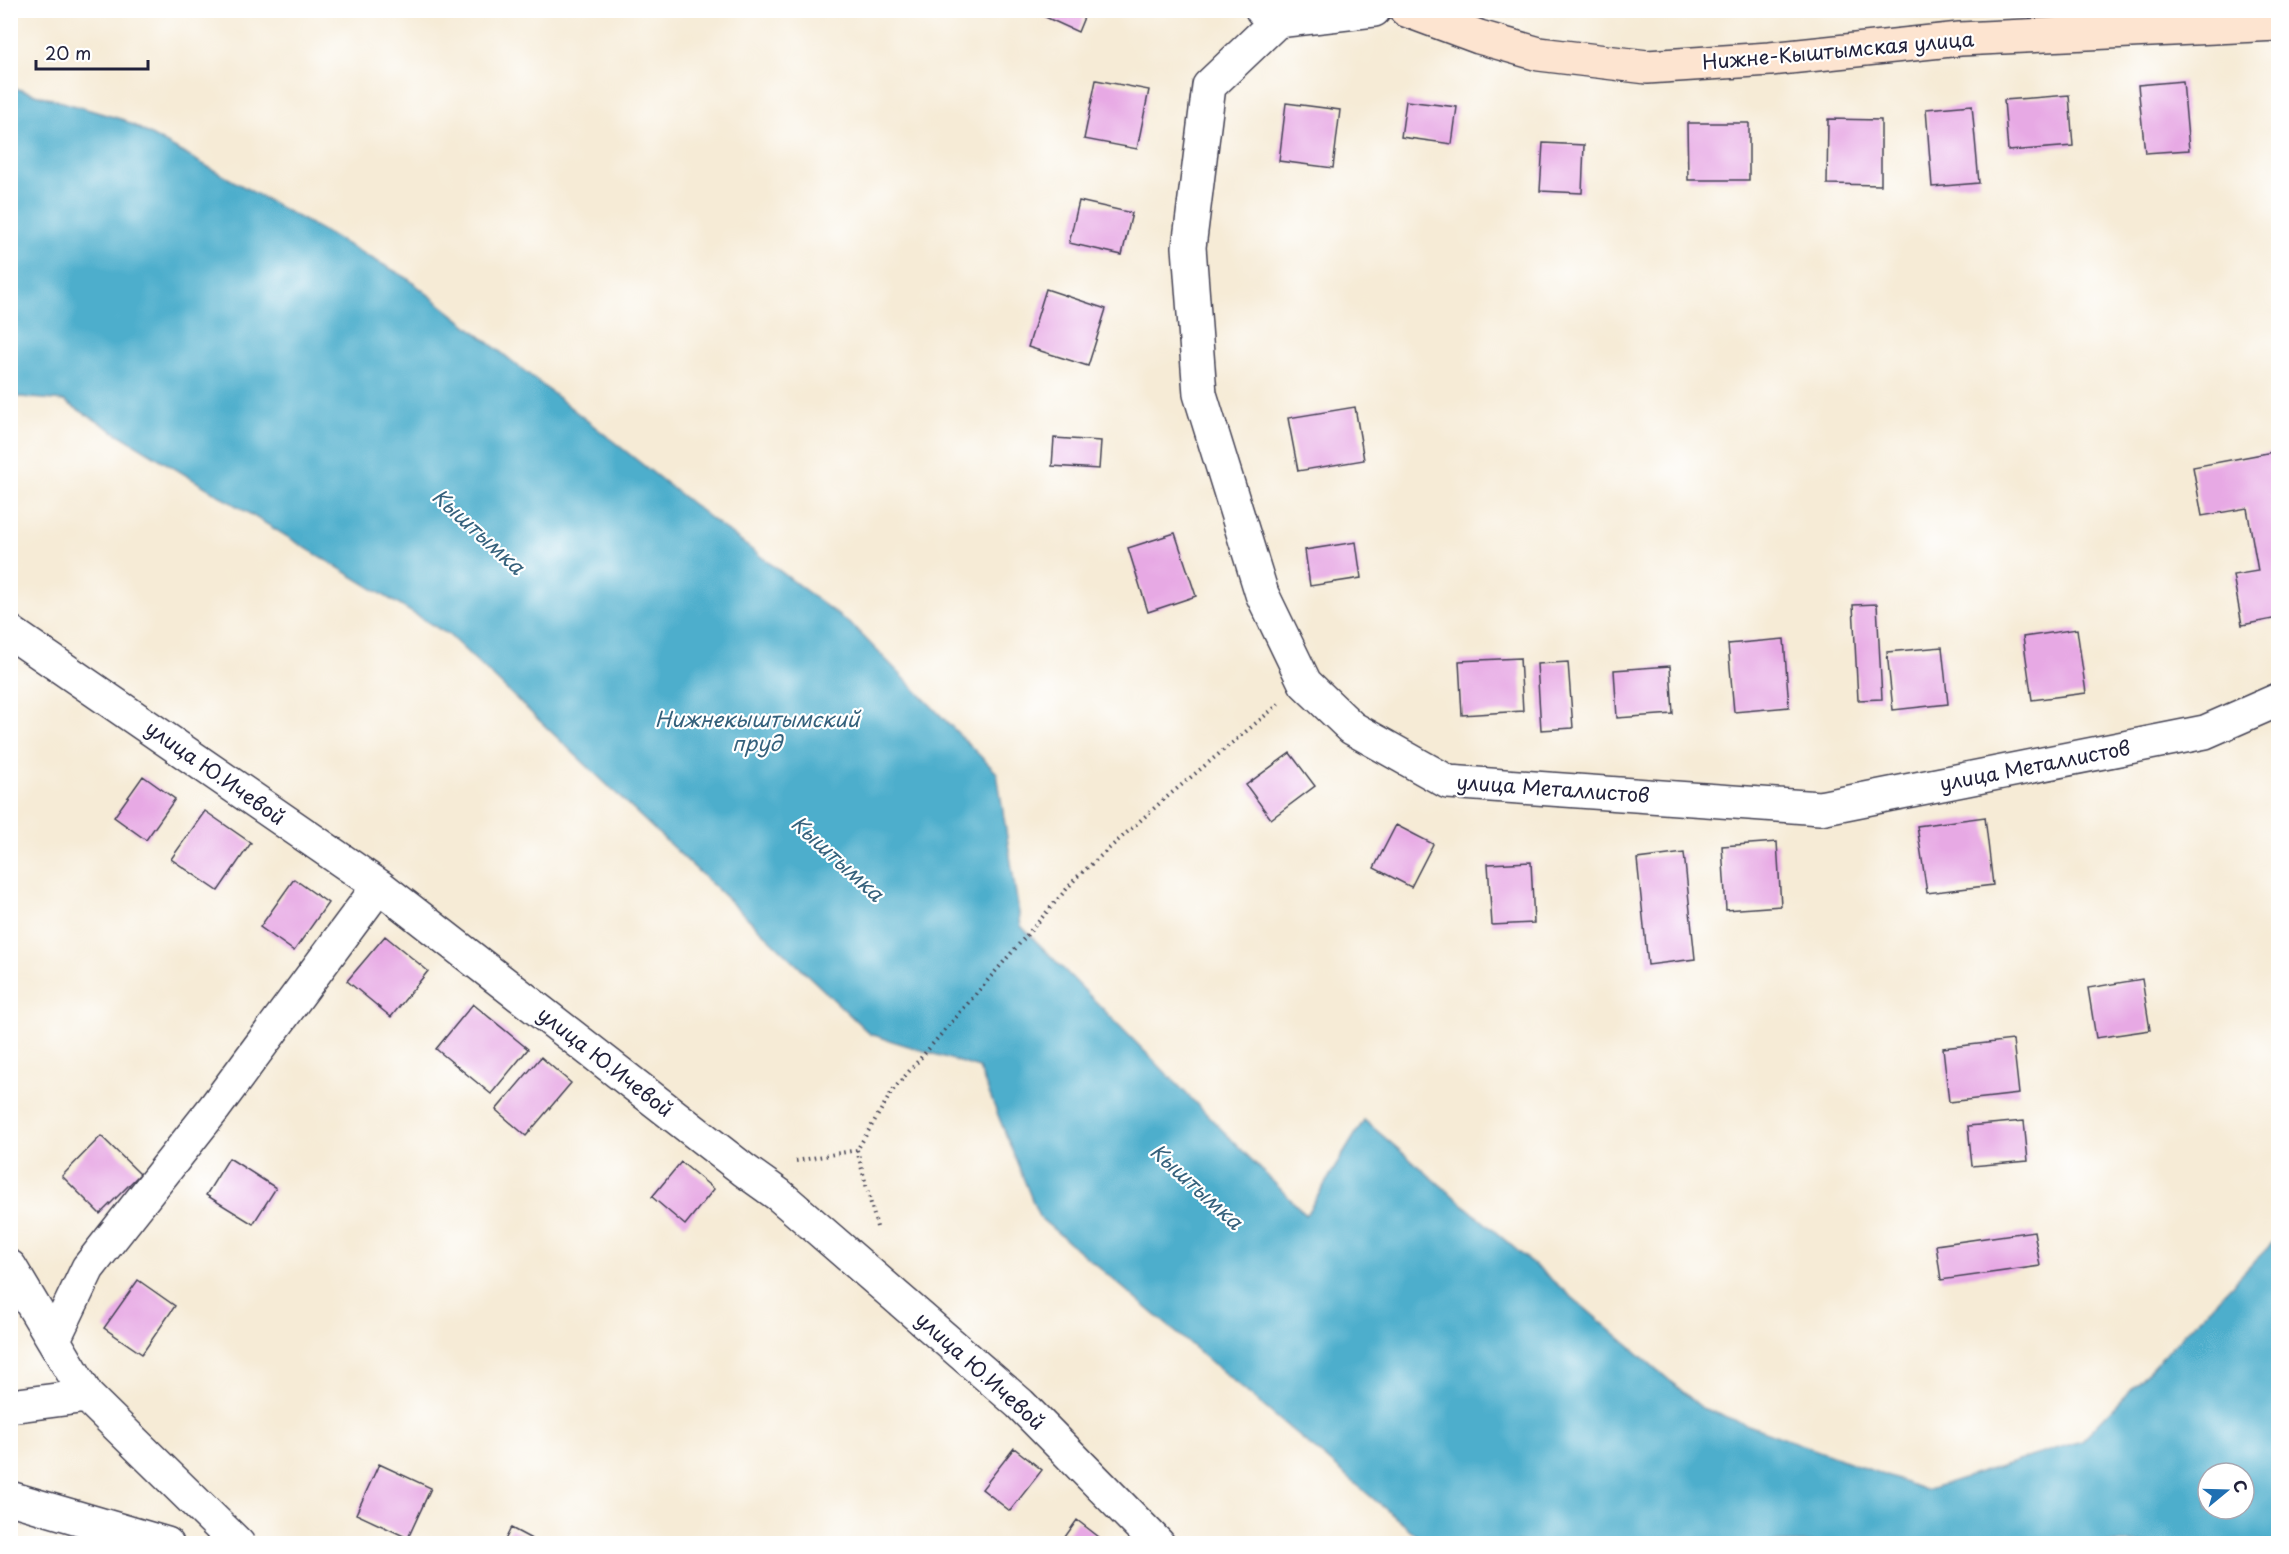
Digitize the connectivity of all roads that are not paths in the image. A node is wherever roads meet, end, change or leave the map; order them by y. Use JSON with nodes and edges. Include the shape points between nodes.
{"nodes":[{"id":1,"x":1374,"y":10,"type":"edge"},
{"id":2,"x":1406,"y":10,"type":"edge"},
{"id":3,"x":1269,"y":16,"type":"edge"},
{"id":4,"x":2278,"y":24,"type":"edge"},
{"id":5,"x":10,"y":632,"type":"edge"},
{"id":6,"x":2278,"y":700,"type":"edge"},
{"id":7,"x":379,"y":886,"type":"junction"},
{"id":8,"x":10,"y":1267,"type":"edge"},
{"id":9,"x":54,"y":1339,"type":"junction"},
{"id":10,"x":87,"y":1396,"type":"junction"},
{"id":11,"x":10,"y":1406,"type":"edge"},
{"id":12,"x":10,"y":1498,"type":"edge"},
{"id":13,"x":167,"y":1544,"type":"edge"},
{"id":14,"x":238,"y":1544,"type":"edge"},
{"id":15,"x":1158,"y":1544,"type":"edge"}],
"edges":[{"from":1,"to":3,"type":"street"},
{"from":2,"to":4,"type":"main road","name":"Нижне-Кыштымская улица","via":[[1479,38],[1539,54],[1647,67],[1960,39]]},
{"from":3,"to":6,"type":"street","name":"улица Металлистов","via":[[1209,86],[1189,247],[1200,394],[1262,594],[1305,683],[1352,728],[1448,782],[1820,808],[2205,732]]},
{"from":5,"to":7,"type":"street","name":"улица Ю.Ичевой"},
{"from":7,"to":9,"type":"street","via":[[215,1107],[88,1268]]},
{"from":7,"to":15,"type":"street","name":"улица Ю.Ичевой","via":[[779,1195],[1020,1404]]},
{"from":8,"to":9,"type":"street"},
{"from":9,"to":10,"type":"street"},
{"from":10,"to":11,"type":"street"},
{"from":10,"to":14,"type":"street"},
{"from":12,"to":13,"type":"street"}]}
